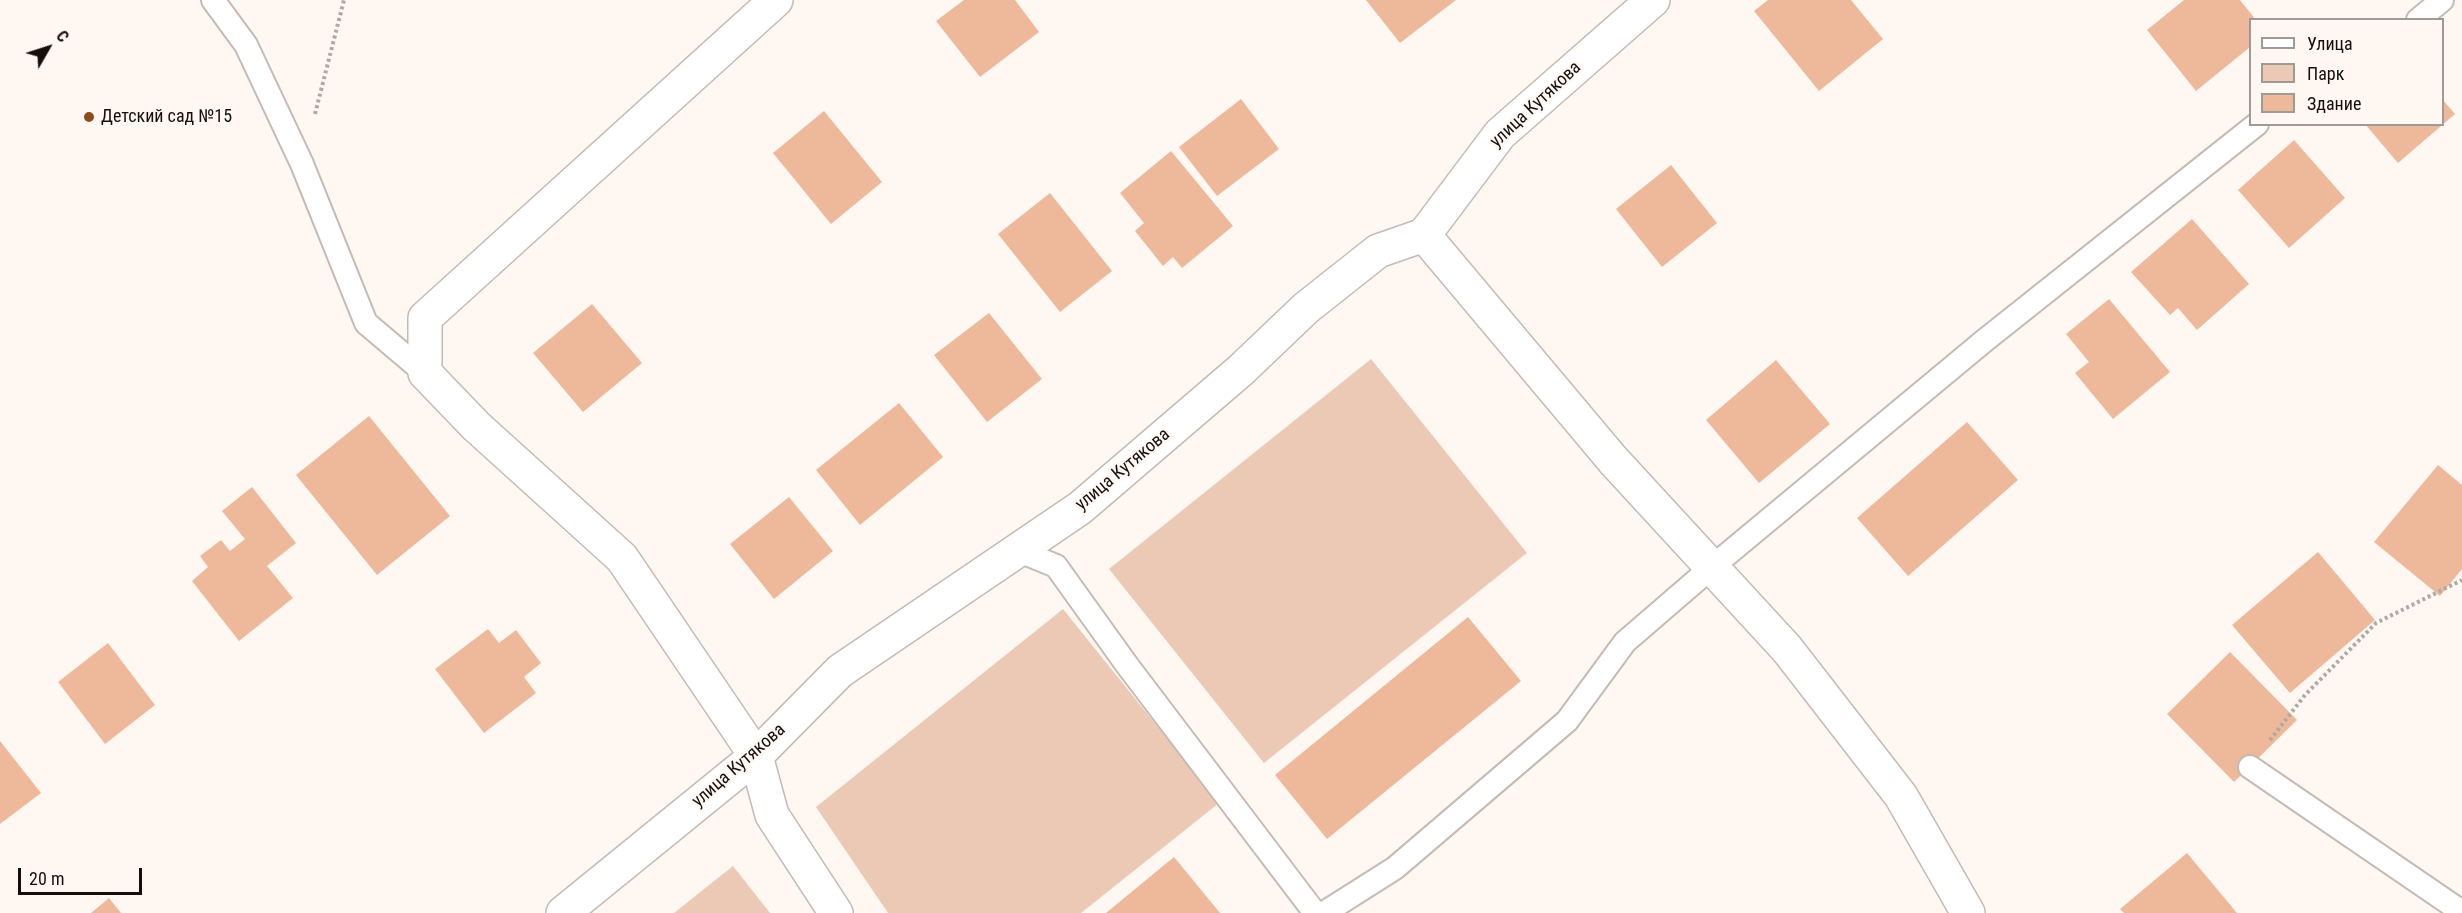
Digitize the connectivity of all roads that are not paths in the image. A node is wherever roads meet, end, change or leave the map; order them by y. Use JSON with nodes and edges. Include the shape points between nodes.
{"nodes":[{"id":1,"x":213,"y":0,"type":"edge"},
{"id":2,"x":776,"y":0,"type":"edge"},
{"id":3,"x":1653,"y":0,"type":"edge"},
{"id":4,"x":2442,"y":0,"type":"edge"},
{"id":5,"x":2420,"y":18,"type":"edge"},
{"id":6,"x":2254,"y":126,"type":"edge"},
{"id":7,"x":1424,"y":235,"type":"junction"},
{"id":8,"x":425,"y":373,"type":"junction"},
{"id":9,"x":1017,"y":550,"type":"junction"},
{"id":10,"x":1712,"y":567,"type":"junction"},
{"id":11,"x":756,"y":756,"type":"junction"},
{"id":12,"x":2250,"y":767,"type":"road end"},
{"id":13,"x":2462,"y":912,"type":"edge"},
{"id":14,"x":563,"y":913,"type":"edge"},
{"id":15,"x":836,"y":913,"type":"edge"},
{"id":16,"x":1315,"y":913,"type":"edge"},
{"id":17,"x":1324,"y":913,"type":"edge"},
{"id":18,"x":1968,"y":913,"type":"edge"}],
"edges":[{"from":1,"to":8,"type":"lane","via":[[246,45],[302,164],[366,323]]},
{"from":2,"to":8,"type":"street","via":[[425,318]]},
{"from":3,"to":7,"type":"street","name":"улица Кутякова","via":[[1500,134]]},
{"from":4,"to":5,"type":"lane"},
{"from":6,"to":10,"type":"lane","via":[[1984,341]]},
{"from":7,"to":9,"type":"street","name":"улица Кутякова","via":[[1378,251],[1306,308],[1241,370],[1080,508]]},
{"from":7,"to":10,"type":"street","via":[[1612,460]]},
{"from":8,"to":11,"type":"street","via":[[476,426],[622,558]]},
{"from":9,"to":11,"type":"street","name":"улица Кутякова","via":[[840,670]]},
{"from":9,"to":16,"type":"lane","via":[[1056,566]]},
{"from":10,"to":17,"type":"lane","via":[[1625,642],[1567,721],[1395,868]]},
{"from":10,"to":18,"type":"street","via":[[1787,649],[1901,796]]},
{"from":11,"to":14,"type":"street","name":"улица Кутякова"},
{"from":11,"to":15,"type":"street","via":[[772,815]]},
{"from":12,"to":13,"type":"lane"}]}
